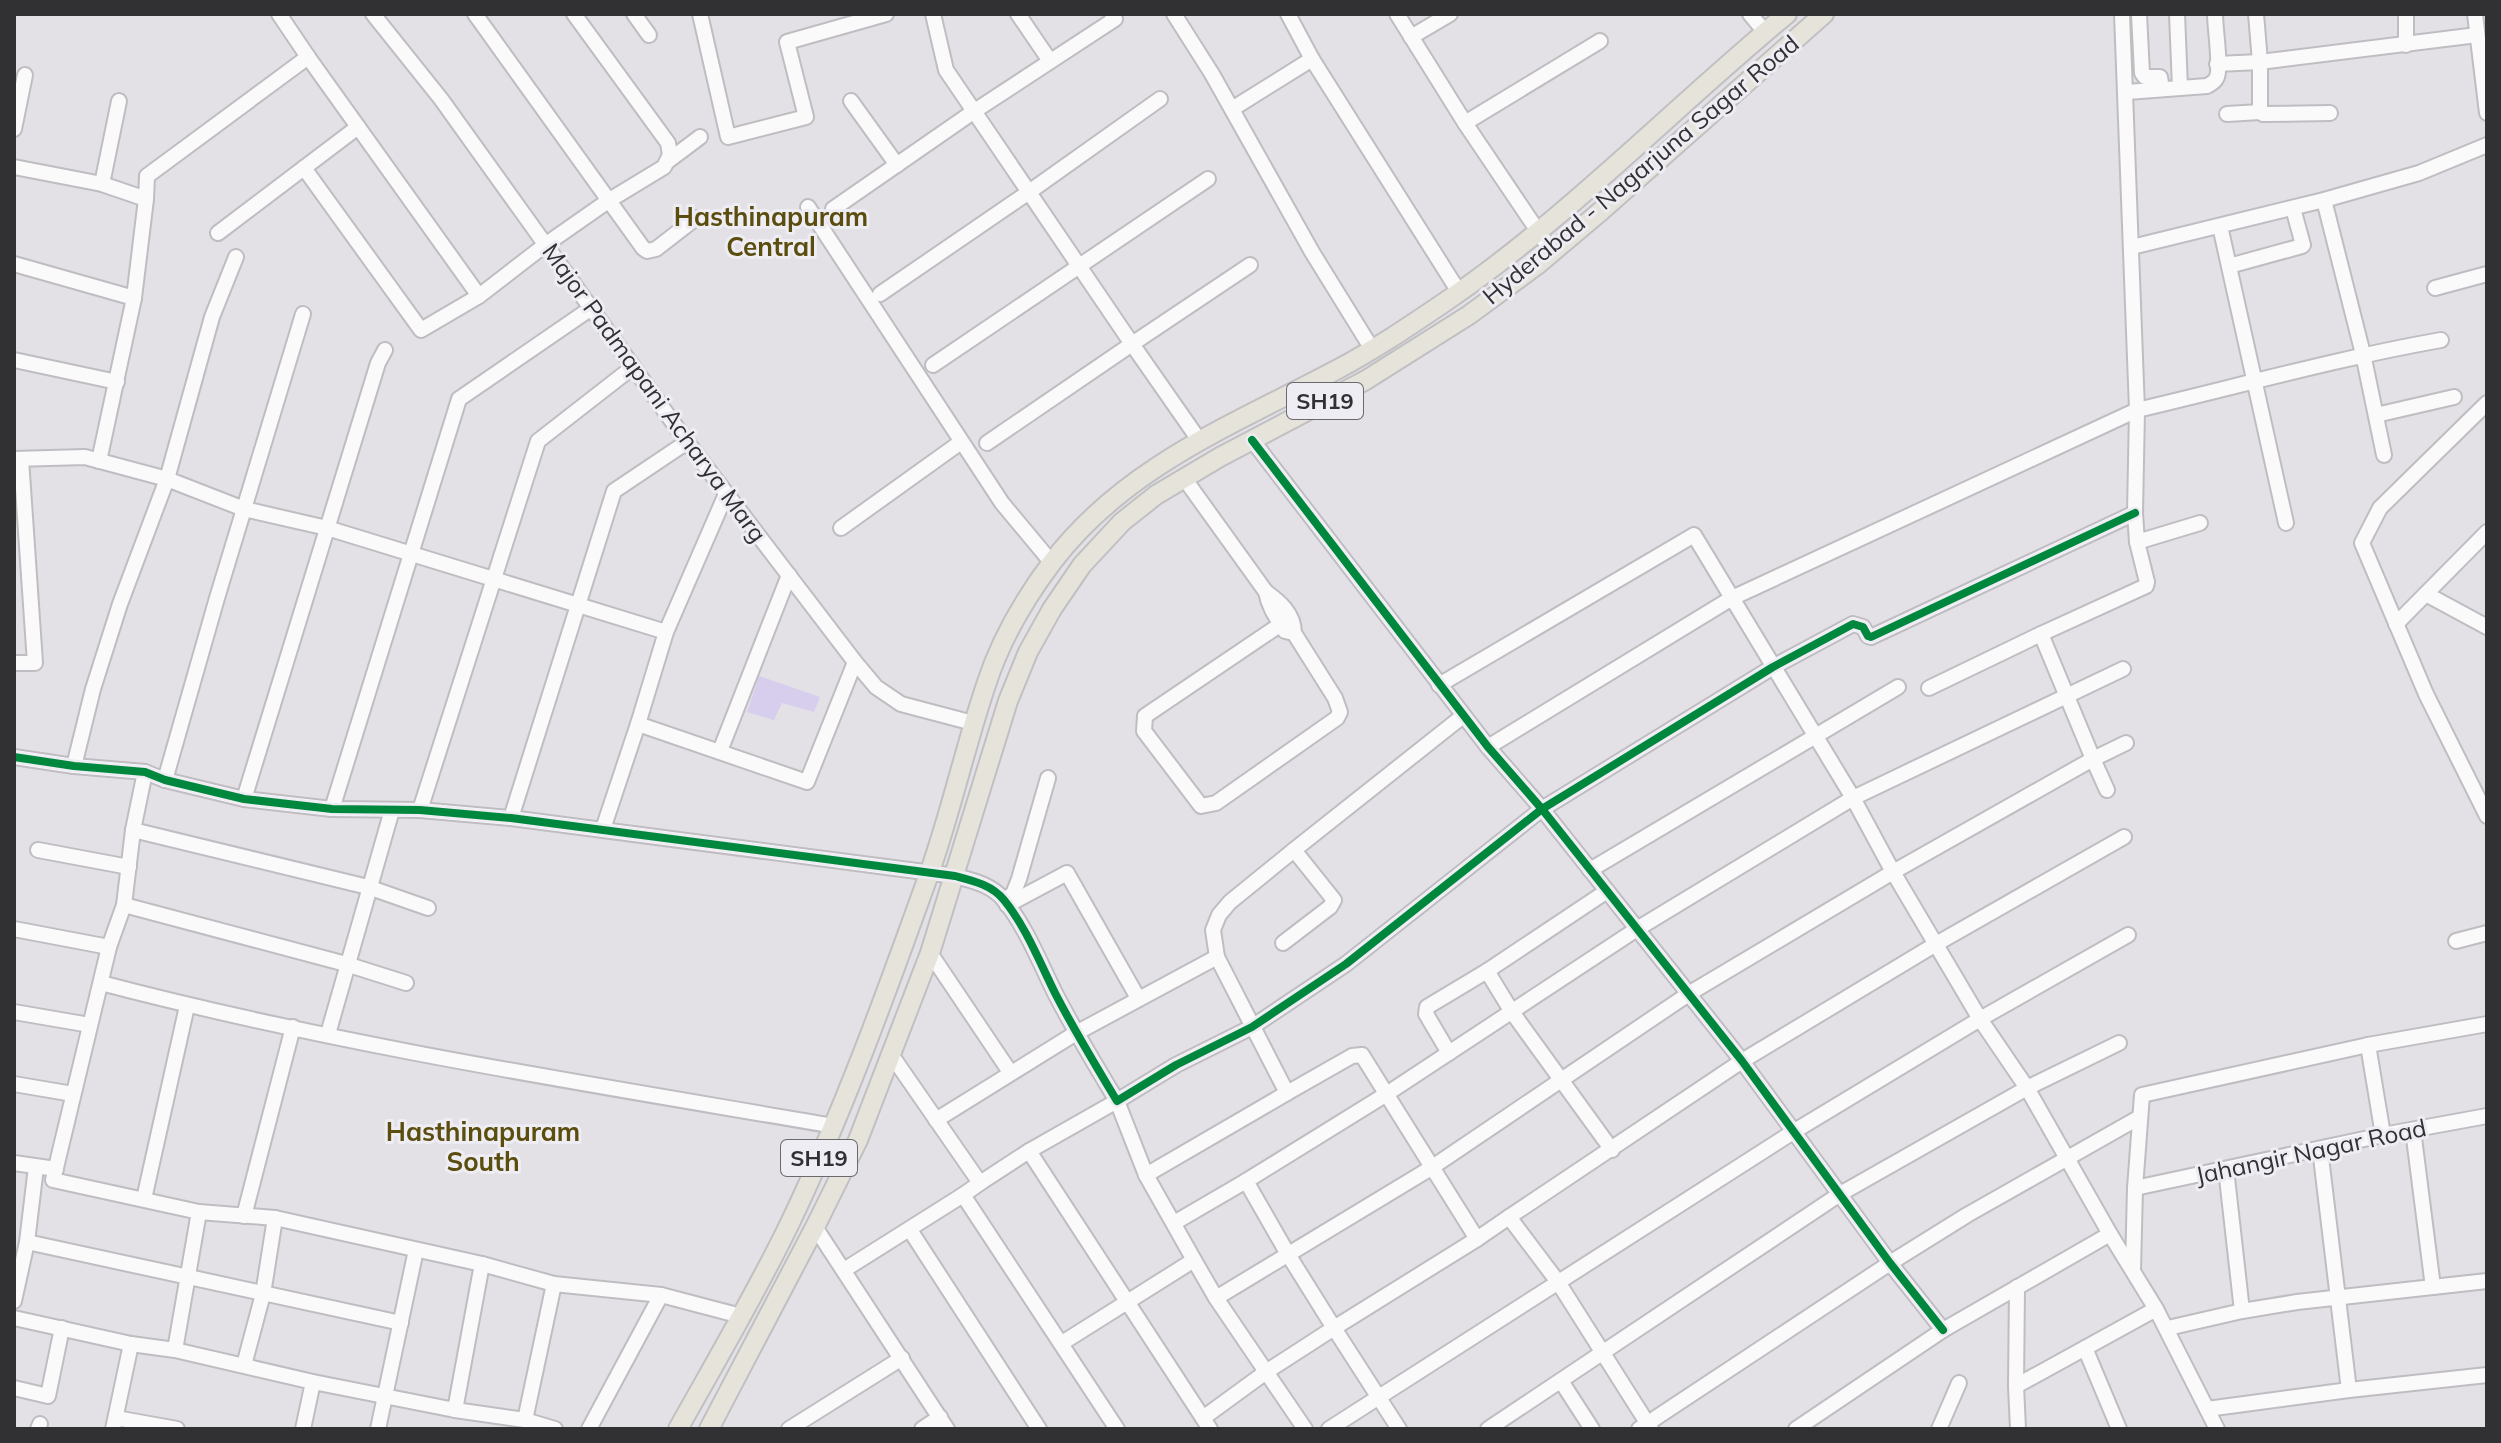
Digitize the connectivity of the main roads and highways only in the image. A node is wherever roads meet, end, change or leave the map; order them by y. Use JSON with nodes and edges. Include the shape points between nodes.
{"nodes":[{"id":1,"x":1787,"y":14,"type":"edge"},
{"id":2,"x":1824,"y":14,"type":"edge"},
{"id":3,"x":678,"y":1429,"type":"edge"},
{"id":4,"x":709,"y":1429,"type":"edge"}],
"edges":[{"from":1,"to":3,"type":"main road","name":"Hyderabad - Nagarjuna Sagar Road","number":"SH19","via":[[1537,232],[1459,292],[1341,368],[1199,440],[1141,476],[1105,504],[1052,563],[1004,640],[973,723],[929,873],[834,1126],[784,1235]]},
{"from":2,"to":4,"type":"main road","name":"Hyderabad - Nagarjuna Sagar Road","number":"SH19","via":[[1552,252],[1469,315],[1406,357],[1156,495],[1082,565],[1028,652],[1008,701],[930,953],[858,1140]]}]}
